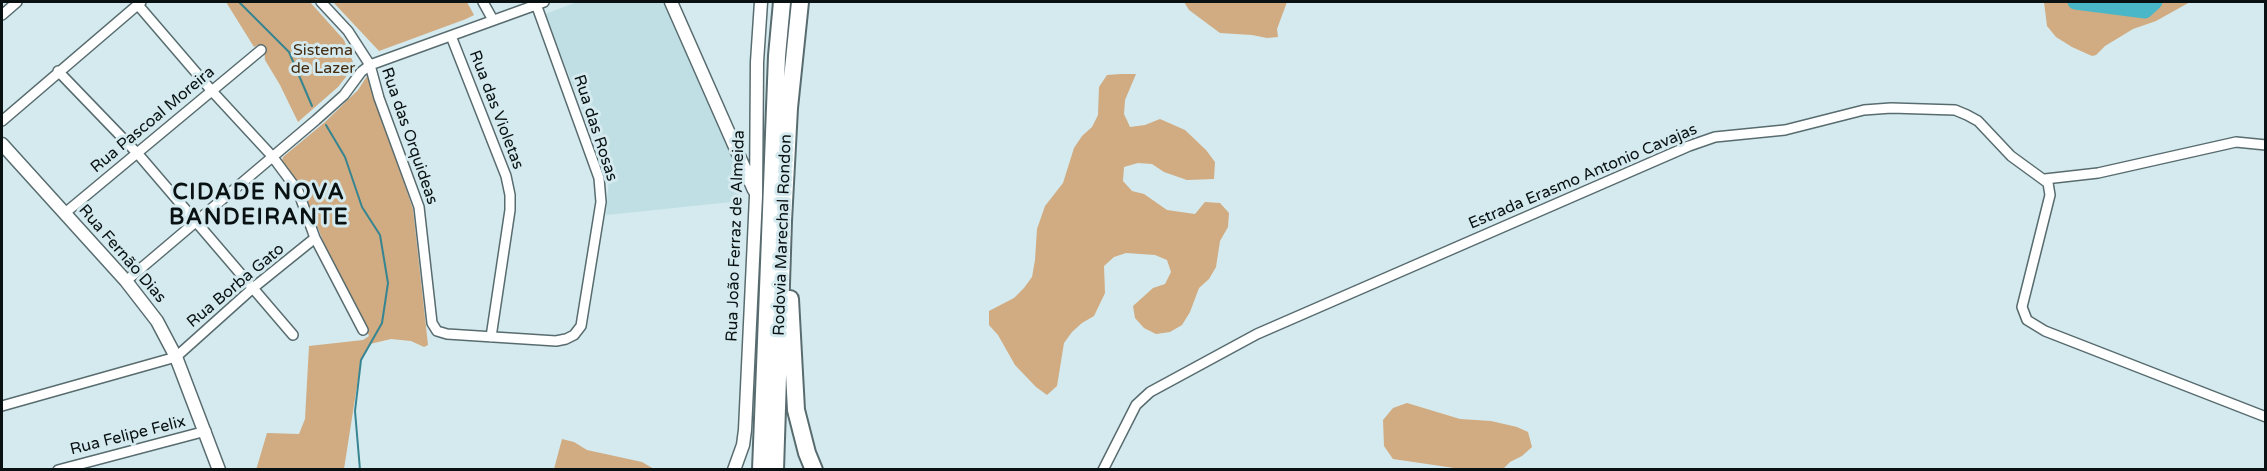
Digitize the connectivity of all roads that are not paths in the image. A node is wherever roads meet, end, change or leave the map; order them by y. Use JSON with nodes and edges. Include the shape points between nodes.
{"nodes":[{"id":1,"x":17,"y":2,"type":"edge"},
{"id":2,"x":321,"y":2,"type":"edge"},
{"id":3,"x":483,"y":2,"type":"edge"},
{"id":4,"x":670,"y":2,"type":"edge"},
{"id":5,"x":761,"y":2,"type":"edge"},
{"id":6,"x":782,"y":2,"type":"edge"},
{"id":7,"x":800,"y":2,"type":"edge"},
{"id":8,"x":140,"y":3,"type":"edge"},
{"id":9,"x":540,"y":3,"type":"edge"},
{"id":10,"x":2,"y":15,"type":"edge"},
{"id":11,"x":493,"y":20,"type":"junction"},
{"id":12,"x":451,"y":36,"type":"junction"},
{"id":13,"x":261,"y":50,"type":"dead end"},
{"id":14,"x":370,"y":65,"type":"junction"},
{"id":15,"x":58,"y":71,"type":"junction"},
{"id":16,"x":211,"y":90,"type":"junction"},
{"id":17,"x":2,"y":121,"type":"edge"},
{"id":18,"x":2,"y":144,"type":"edge"},
{"id":19,"x":2265,"y":145,"type":"edge"},
{"id":20,"x":138,"y":154,"type":"junction"},
{"id":21,"x":272,"y":156,"type":"junction"},
{"id":22,"x":2042,"y":177,"type":"junction"},
{"id":23,"x":756,"y":196,"type":"junction"},
{"id":24,"x":65,"y":213,"type":"junction"},
{"id":25,"x":196,"y":221,"type":"junction"},
{"id":26,"x":783,"y":221,"type":"junction"},
{"id":27,"x":315,"y":238,"type":"junction"},
{"id":28,"x":126,"y":281,"type":"junction"},
{"id":29,"x":253,"y":288,"type":"junction"},
{"id":30,"x":363,"y":330,"type":"dead end"},
{"id":31,"x":293,"y":334,"type":"dead end"},
{"id":32,"x":491,"y":338,"type":"junction"},
{"id":33,"x":176,"y":357,"type":"junction"},
{"id":34,"x":2,"y":406,"type":"edge"},
{"id":35,"x":2265,"y":417,"type":"edge"},
{"id":36,"x":206,"y":431,"type":"junction"},
{"id":37,"x":58,"y":470,"type":"edge"},
{"id":38,"x":219,"y":470,"type":"edge"},
{"id":39,"x":734,"y":470,"type":"edge"},
{"id":40,"x":761,"y":470,"type":"edge"},
{"id":41,"x":775,"y":470,"type":"edge"},
{"id":42,"x":813,"y":470,"type":"edge"},
{"id":43,"x":1103,"y":470,"type":"edge"}],
"edges":[{"from":1,"to":10,"type":"street"},
{"from":2,"to":14,"type":"street","name":"Rua das Orquideas","via":[[348,31]]},
{"from":3,"to":11,"type":"street"},
{"from":4,"to":23,"type":"street"},
{"from":5,"to":23,"type":"street","name":"Rua João Ferraz de Almeida"},
{"from":6,"to":40,"type":"highway","name":"Rodovia Marechal Rondon"},
{"from":7,"to":26,"type":"highway","name":"Rodovia Marechal Rondon"},
{"from":8,"to":15,"type":"street"},
{"from":8,"to":16,"type":"street"},
{"from":9,"to":11,"type":"street"},
{"from":9,"to":32,"type":"street","name":"Rua das Rosas","via":[[599,178],[601,202],[580,326],[574,335],[556,340]]},
{"from":11,"to":12,"type":"street"},
{"from":12,"to":14,"type":"street"},
{"from":12,"to":32,"type":"street","name":"Rua das Violetas","via":[[510,195]]},
{"from":13,"to":16,"type":"street","name":"Rua Pascoal Moreira"},
{"from":14,"to":21,"type":"street","via":[[344,95]]},
{"from":14,"to":32,"type":"street","name":"Rua das Orquideas","via":[[419,207],[432,323],[447,334]]},
{"from":15,"to":17,"type":"street"},
{"from":15,"to":20,"type":"street"},
{"from":16,"to":20,"type":"street","name":"Rua Pascoal Moreira"},
{"from":16,"to":21,"type":"street"},
{"from":18,"to":24,"type":"street","name":"Rua Fernão Dias"},
{"from":19,"to":22,"type":"street","via":[[2236,142],[2098,173]]},
{"from":20,"to":24,"type":"street","name":"Rua Pascoal Moreira"},
{"from":20,"to":25,"type":"street"},
{"from":21,"to":25,"type":"street"},
{"from":21,"to":27,"type":"street","via":[[298,191]]},
{"from":22,"to":35,"type":"street","via":[[2050,195],[2022,307],[2027,320],[2045,332]]},
{"from":22,"to":43,"type":"street","name":"Estrada Erasmo Antonio Cavajas","via":[[2011,156],[1978,121],[1955,110],[1864,110],[1785,130],[1715,137],[1257,334],[1150,392],[1127,418]]},
{"from":23,"to":39,"type":"street","name":"Rua João Ferraz de Almeida","via":[[745,430]]},
{"from":24,"to":28,"type":"street","name":"Rua Fernão Dias"},
{"from":25,"to":28,"type":"street"},
{"from":25,"to":29,"type":"street"},
{"from":26,"to":41,"type":"highway","name":"Rodovia Marechal Rondon"},
{"from":26,"to":42,"type":"highway","via":[[796,410]]},
{"from":27,"to":29,"type":"street","name":"Rua Borba Gato"},
{"from":27,"to":30,"type":"street"},
{"from":28,"to":33,"type":"street","name":"Rua Fernão Dias","via":[[158,321]]},
{"from":29,"to":31,"type":"street"},
{"from":29,"to":33,"type":"street","name":"Rua Borba Gato"},
{"from":33,"to":34,"type":"street"},
{"from":33,"to":36,"type":"street","name":"Rua Fernão Dias"},
{"from":36,"to":37,"type":"street","name":"Rua Felipe Felix"},
{"from":36,"to":38,"type":"street","name":"Rua Fernão Dias"}]}
